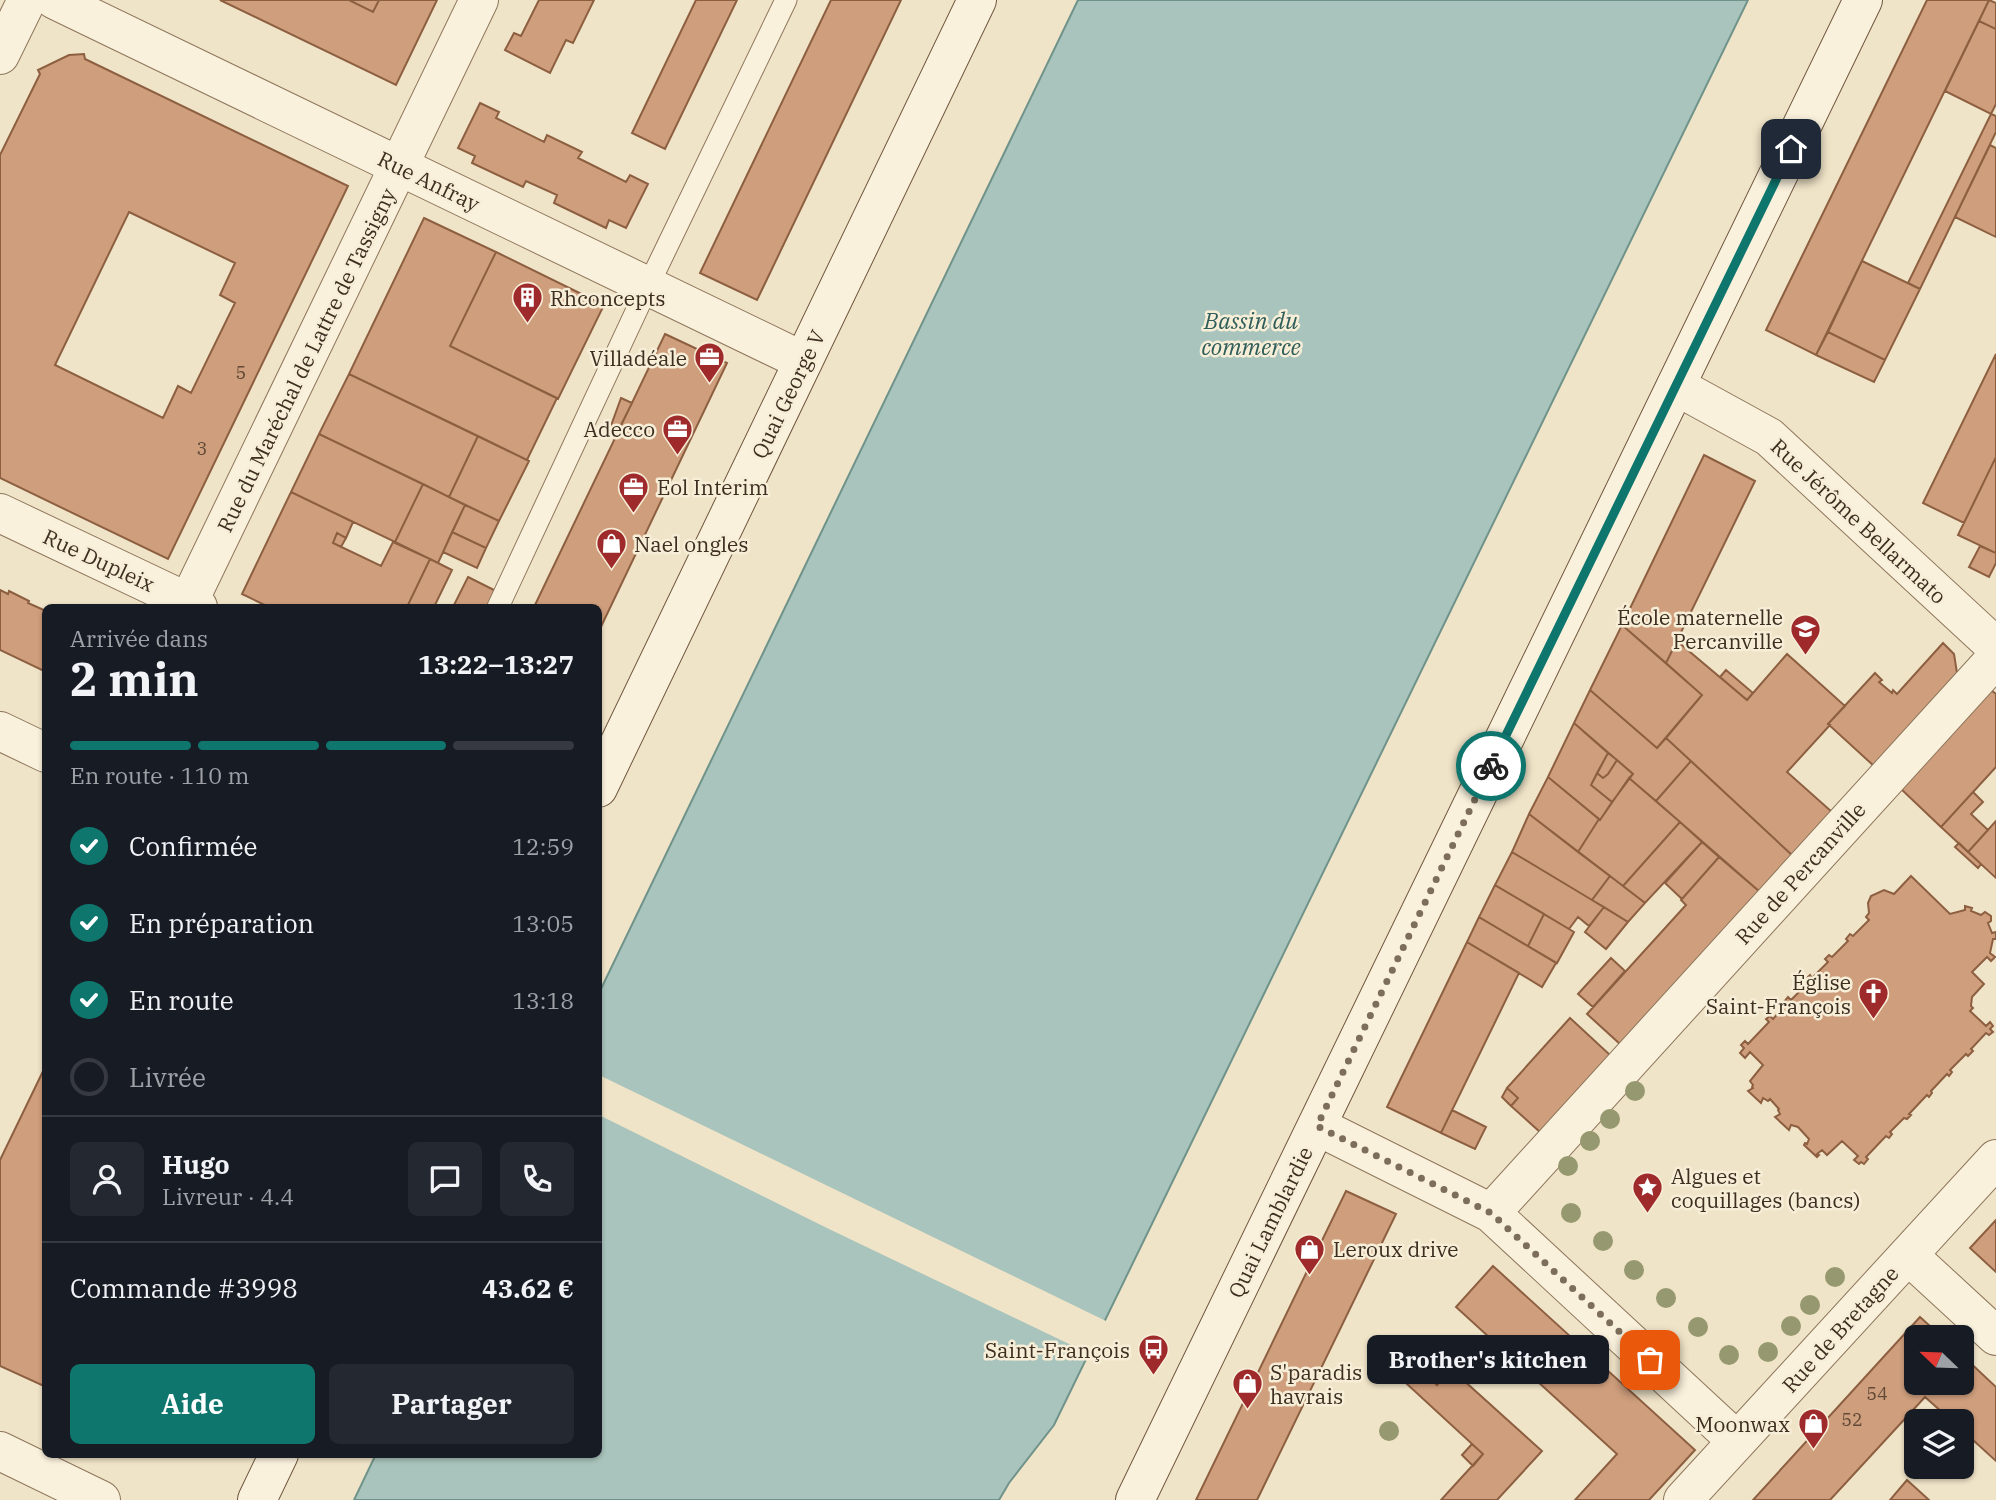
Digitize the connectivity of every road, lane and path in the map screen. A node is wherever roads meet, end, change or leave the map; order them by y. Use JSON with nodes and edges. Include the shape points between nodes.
{"nodes":[{"id":1,"x":27,"y":0,"type":"edge"},
{"id":2,"x":55,"y":0,"type":"edge"},
{"id":3,"x":479,"y":0,"type":"edge"},
{"id":4,"x":786,"y":0,"type":"edge"},
{"id":5,"x":977,"y":0,"type":"edge"},
{"id":6,"x":1863,"y":0,"type":"edge"},
{"id":7,"x":0,"y":55,"type":"edge"},
{"id":8,"x":399,"y":166,"type":"junction"},
{"id":9,"x":648,"y":286,"type":"junction"},
{"id":10,"x":803,"y":361,"type":"junction"},
{"id":11,"x":1676,"y":386,"type":"junction"},
{"id":12,"x":0,"y":513,"type":"edge"},
{"id":13,"x":187,"y":604,"type":"edge"},
{"id":14,"x":192,"y":604,"type":"edge"},
{"id":15,"x":499,"y":604,"type":"edge"},
{"id":16,"x":1996,"y":647,"type":"edge"},
{"id":17,"x":1996,"y":658,"type":"edge"},
{"id":18,"x":0,"y":731,"type":"edge"},
{"id":19,"x":42,"y":751,"type":"edge"},
{"id":20,"x":602,"y":780,"type":"edge"},
{"id":21,"x":1317,"y":1126,"type":"junction"},
{"id":22,"x":1996,"y":1159,"type":"edge"},
{"id":23,"x":1491,"y":1213,"type":"junction"},
{"id":24,"x":1908,"y":1255,"type":"junction"},
{"id":25,"x":1996,"y":1336,"type":"edge"},
{"id":26,"x":1737,"y":1441,"type":"junction"},
{"id":27,"x":0,"y":1451,"type":"edge"},
{"id":28,"x":277,"y":1458,"type":"edge"},
{"id":29,"x":101,"y":1500,"type":"edge"},
{"id":30,"x":257,"y":1500,"type":"edge"},
{"id":31,"x":1135,"y":1500,"type":"edge"},
{"id":32,"x":1683,"y":1500,"type":"edge"}],
"edges":[{"from":1,"to":7,"type":"street"},
{"from":2,"to":8,"type":"street","name":"Rue Anfray"},
{"from":3,"to":8,"type":"street","name":"Rue du Maréchal de Lattre de Tassigny"},
{"from":4,"to":9,"type":"lane"},
{"from":5,"to":10,"type":"street","name":"Quai George V"},
{"from":6,"to":11,"type":"street","name":"Quai Lamblardie"},
{"from":8,"to":9,"type":"street","name":"Rue Anfray"},
{"from":8,"to":14,"type":"street","name":"Rue du Maréchal de Lattre de Tassigny"},
{"from":9,"to":10,"type":"street","name":"Rue Anfray"},
{"from":9,"to":15,"type":"lane"},
{"from":10,"to":20,"type":"street","name":"Quai George V"},
{"from":11,"to":16,"type":"street","name":"Rue Jérôme Bellarmato","via":[[1769,437]]},
{"from":11,"to":21,"type":"street","name":"Quai Lamblardie"},
{"from":12,"to":13,"type":"street","name":"Rue Dupleix"},
{"from":17,"to":23,"type":"street","name":"Rue de Percanville"},
{"from":18,"to":19,"type":"street"},
{"from":21,"to":23,"type":"street"},
{"from":21,"to":31,"type":"street","name":"Quai Lamblardie"},
{"from":22,"to":24,"type":"street","name":"Rue de Bretagne"},
{"from":23,"to":26,"type":"street"},
{"from":24,"to":25,"type":"street"},
{"from":24,"to":26,"type":"street","name":"Rue de Bretagne"},
{"from":26,"to":32,"type":"street","name":"Rue de Bretagne"},
{"from":27,"to":29,"type":"street"},
{"from":28,"to":30,"type":"street"}]}
